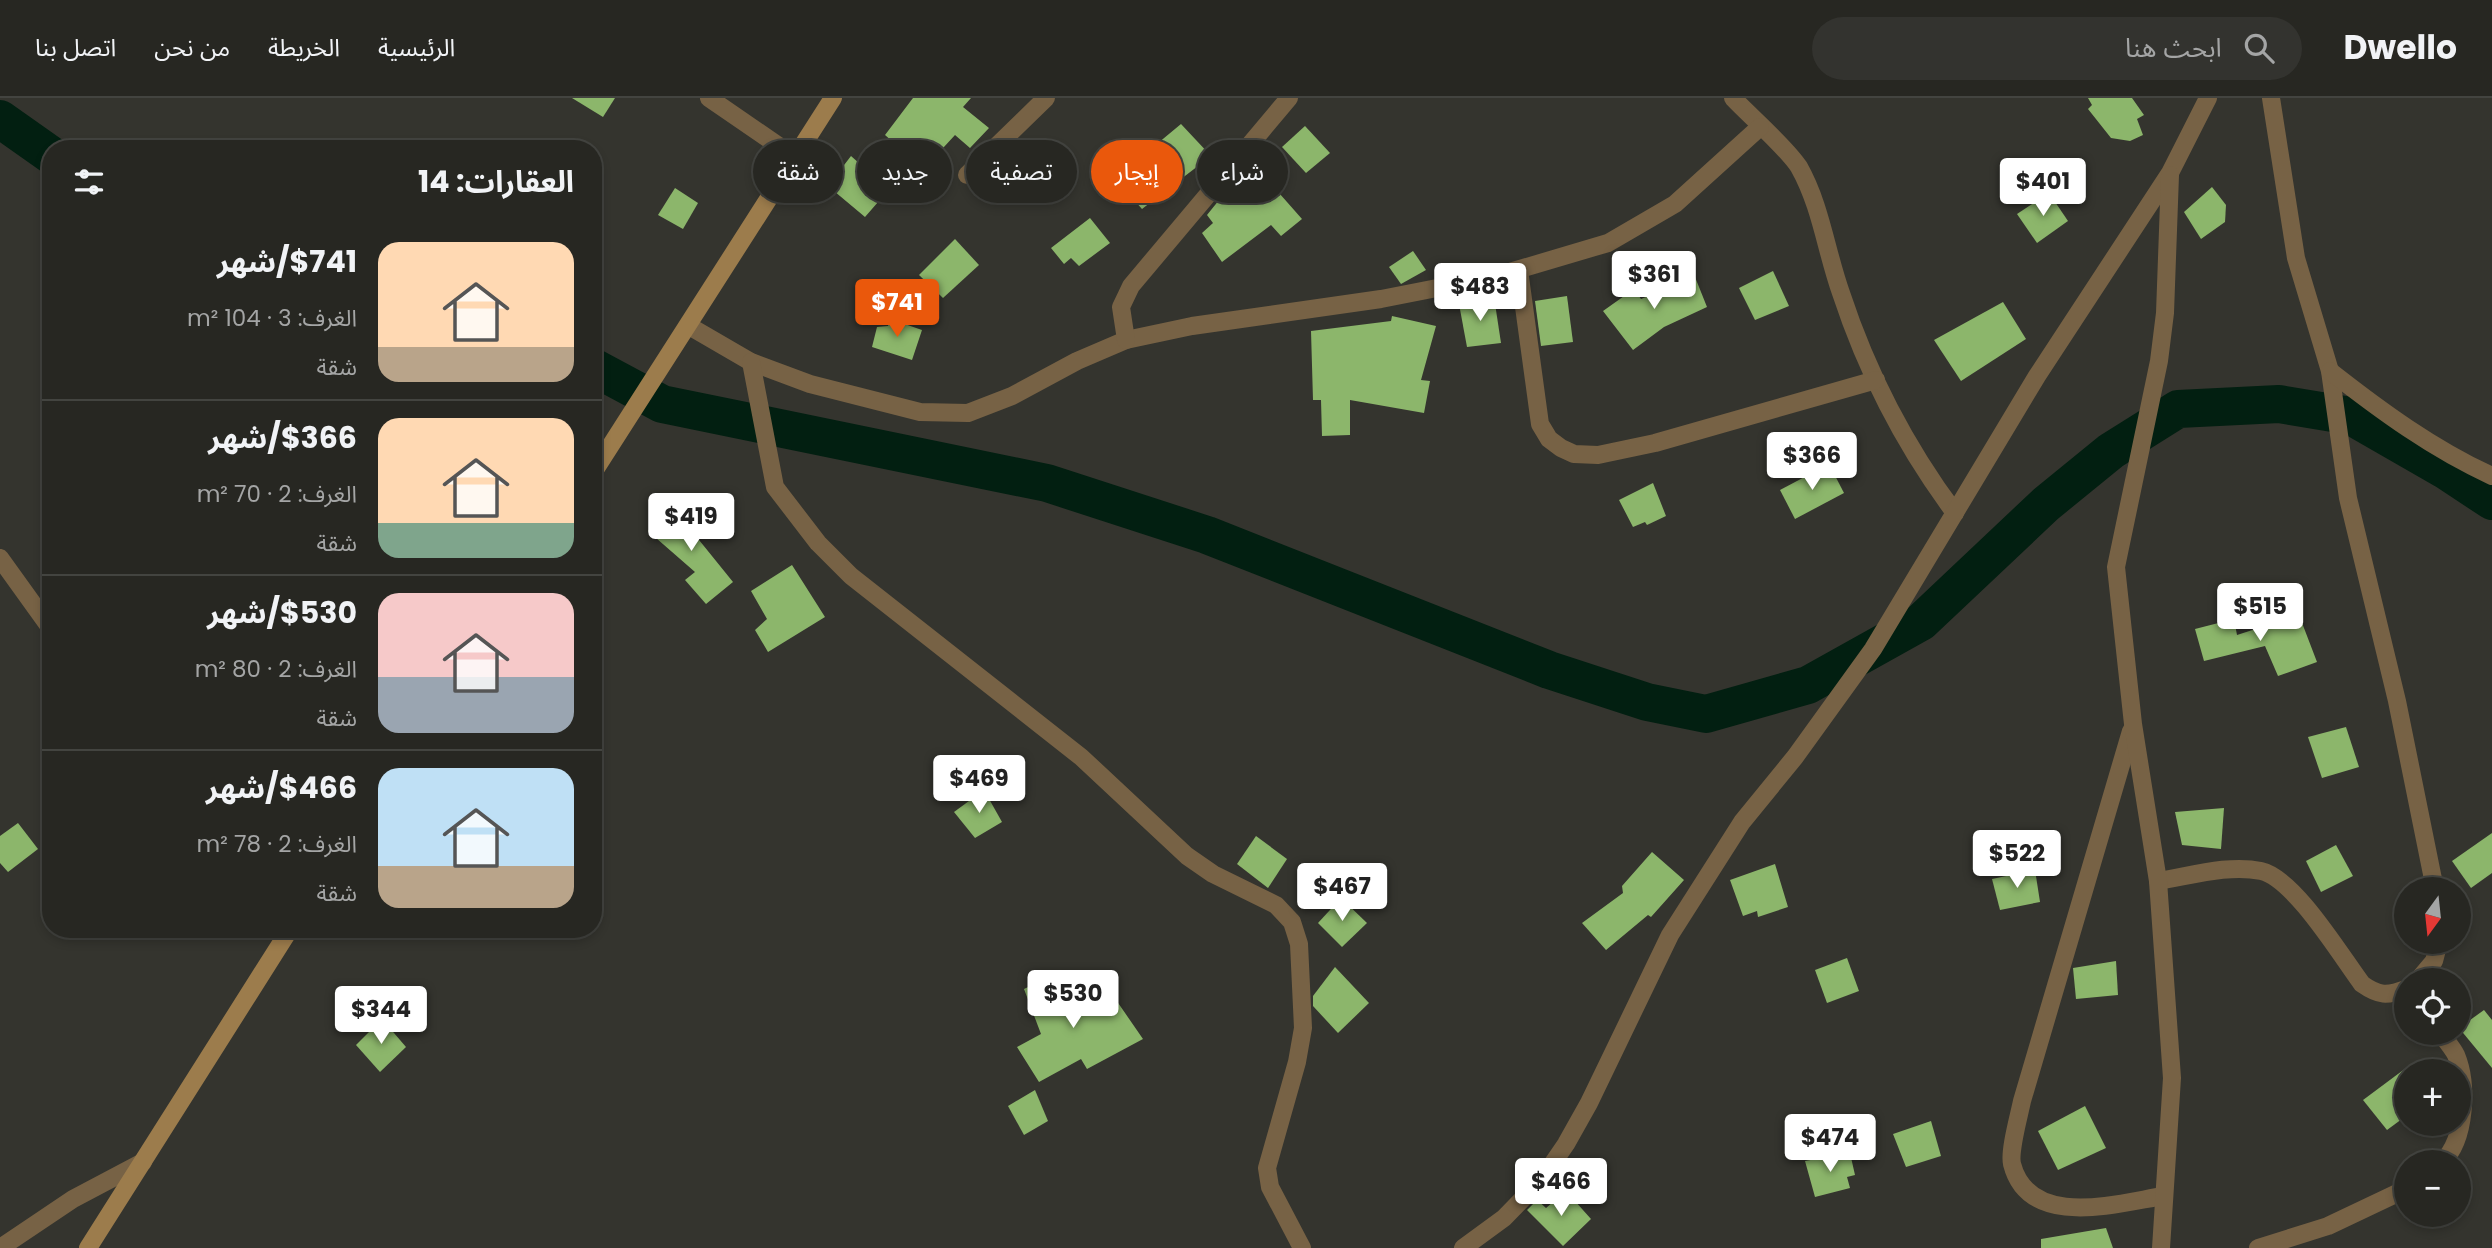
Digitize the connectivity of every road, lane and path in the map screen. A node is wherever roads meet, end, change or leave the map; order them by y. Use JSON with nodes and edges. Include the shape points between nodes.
{"nodes":[{"id":1,"x":709,"y":98,"type":"edge"},
{"id":2,"x":833,"y":98,"type":"edge"},
{"id":3,"x":1046,"y":98,"type":"edge"},
{"id":4,"x":1289,"y":98,"type":"edge"},
{"id":5,"x":1733,"y":98,"type":"edge"},
{"id":6,"x":2208,"y":98,"type":"edge"},
{"id":7,"x":2271,"y":98,"type":"edge"},
{"id":8,"x":1760,"y":127,"type":"junction"},
{"id":9,"x":770,"y":140,"type":"edge"},
{"id":10,"x":807,"y":140,"type":"edge"},
{"id":11,"x":1003,"y":140,"type":"edge"},
{"id":12,"x":2170,"y":173,"type":"junction"},
{"id":13,"x":767,"y":203,"type":"edge"},
{"id":14,"x":1519,"y":270,"type":"junction"},
{"id":15,"x":689,"y":326,"type":"junction"},
{"id":16,"x":1126,"y":340,"type":"junction"},
{"id":17,"x":751,"y":362,"type":"junction"},
{"id":18,"x":2330,"y":371,"type":"junction"},
{"id":19,"x":1876,"y":380,"type":"junction"},
{"id":20,"x":602,"y":460,"type":"edge"},
{"id":21,"x":2492,"y":476,"type":"edge"},
{"id":22,"x":1955,"y":513,"type":"junction"},
{"id":23,"x":0,"y":558,"type":"edge"},
{"id":24,"x":42,"y":616,"type":"edge"},
{"id":25,"x":2133,"y":724,"type":"junction"},
{"id":26,"x":2433,"y":877,"type":"edge"},
{"id":27,"x":2158,"y":881,"type":"junction"},
{"id":28,"x":284,"y":938,"type":"edge"},
{"id":29,"x":2394,"y":993,"type":"edge"},
{"id":30,"x":2448,"y":1045,"type":"edge"},
{"id":31,"x":2450,"y":1150,"type":"edge"},
{"id":32,"x":143,"y":1162,"type":"junction"},
{"id":33,"x":2394,"y":1195,"type":"edge"},
{"id":34,"x":2164,"y":1196,"type":"junction"},
{"id":35,"x":0,"y":1248,"type":"edge"},
{"id":36,"x":88,"y":1248,"type":"edge"},
{"id":37,"x":1302,"y":1248,"type":"edge"},
{"id":38,"x":1463,"y":1248,"type":"edge"},
{"id":39,"x":2161,"y":1248,"type":"edge"},
{"id":40,"x":2258,"y":1248,"type":"edge"}],
"edges":[{"from":1,"to":9,"type":"street"},
{"from":2,"to":10,"type":"main road"},
{"from":3,"to":11,"type":"street"},
{"from":4,"to":16,"type":"street","via":[[1131,286],[1121,307]]},
{"from":5,"to":8,"type":"street"},
{"from":6,"to":12,"type":"street"},
{"from":7,"to":18,"type":"street","via":[[2296,258]]},
{"from":8,"to":14,"type":"street","via":[[1675,204],[1608,243]]},
{"from":8,"to":19,"type":"street","via":[[1797,164],[1812,194],[1840,293]]},
{"from":12,"to":22,"type":"street","via":[[2037,376]]},
{"from":12,"to":25,"type":"street","via":[[2159,361],[2116,567]]},
{"from":13,"to":15,"type":"main road"},
{"from":14,"to":16,"type":"street","via":[[1381,299]]},
{"from":14,"to":19,"type":"street","via":[[1540,424],[1549,439],[1574,454],[1598,455],[1655,443]]},
{"from":15,"to":17,"type":"street"},
{"from":15,"to":20,"type":"main road"},
{"from":16,"to":17,"type":"street","via":[[968,413],[920,412],[810,384]]},
{"from":17,"to":37,"type":"street","via":[[775,487],[818,543],[861,584],[1081,757],[1186,856],[1276,905],[1292,922],[1299,944],[1303,1028],[1267,1168],[1270,1187]]},
{"from":18,"to":21,"type":"street","via":[[2379,410]]},
{"from":18,"to":26,"type":"street","via":[[2348,498]]},
{"from":19,"to":22,"type":"street","via":[[1901,434]]},
{"from":22,"to":38,"type":"street","via":[[1873,649],[1742,822],[1670,935],[1566,1144],[1513,1208]]},
{"from":23,"to":24,"type":"street"},
{"from":25,"to":27,"type":"street"},
{"from":25,"to":34,"type":"street","via":[[2022,1101],[2011,1163],[2021,1185],[2042,1202],[2075,1210]]},
{"from":27,"to":29,"type":"street","via":[[2262,871],[2290,888],[2362,984],[2376,994]]},
{"from":27,"to":34,"type":"street","via":[[2172,1077]]},
{"from":28,"to":32,"type":"main road"},
{"from":30,"to":31,"type":"street","via":[[2455,1055],[2461,1096],[2461,1120]]},
{"from":32,"to":35,"type":"street","via":[[63,1205]]},
{"from":32,"to":36,"type":"main road"},
{"from":33,"to":40,"type":"street","via":[[2328,1226]]},
{"from":34,"to":39,"type":"street"}]}
